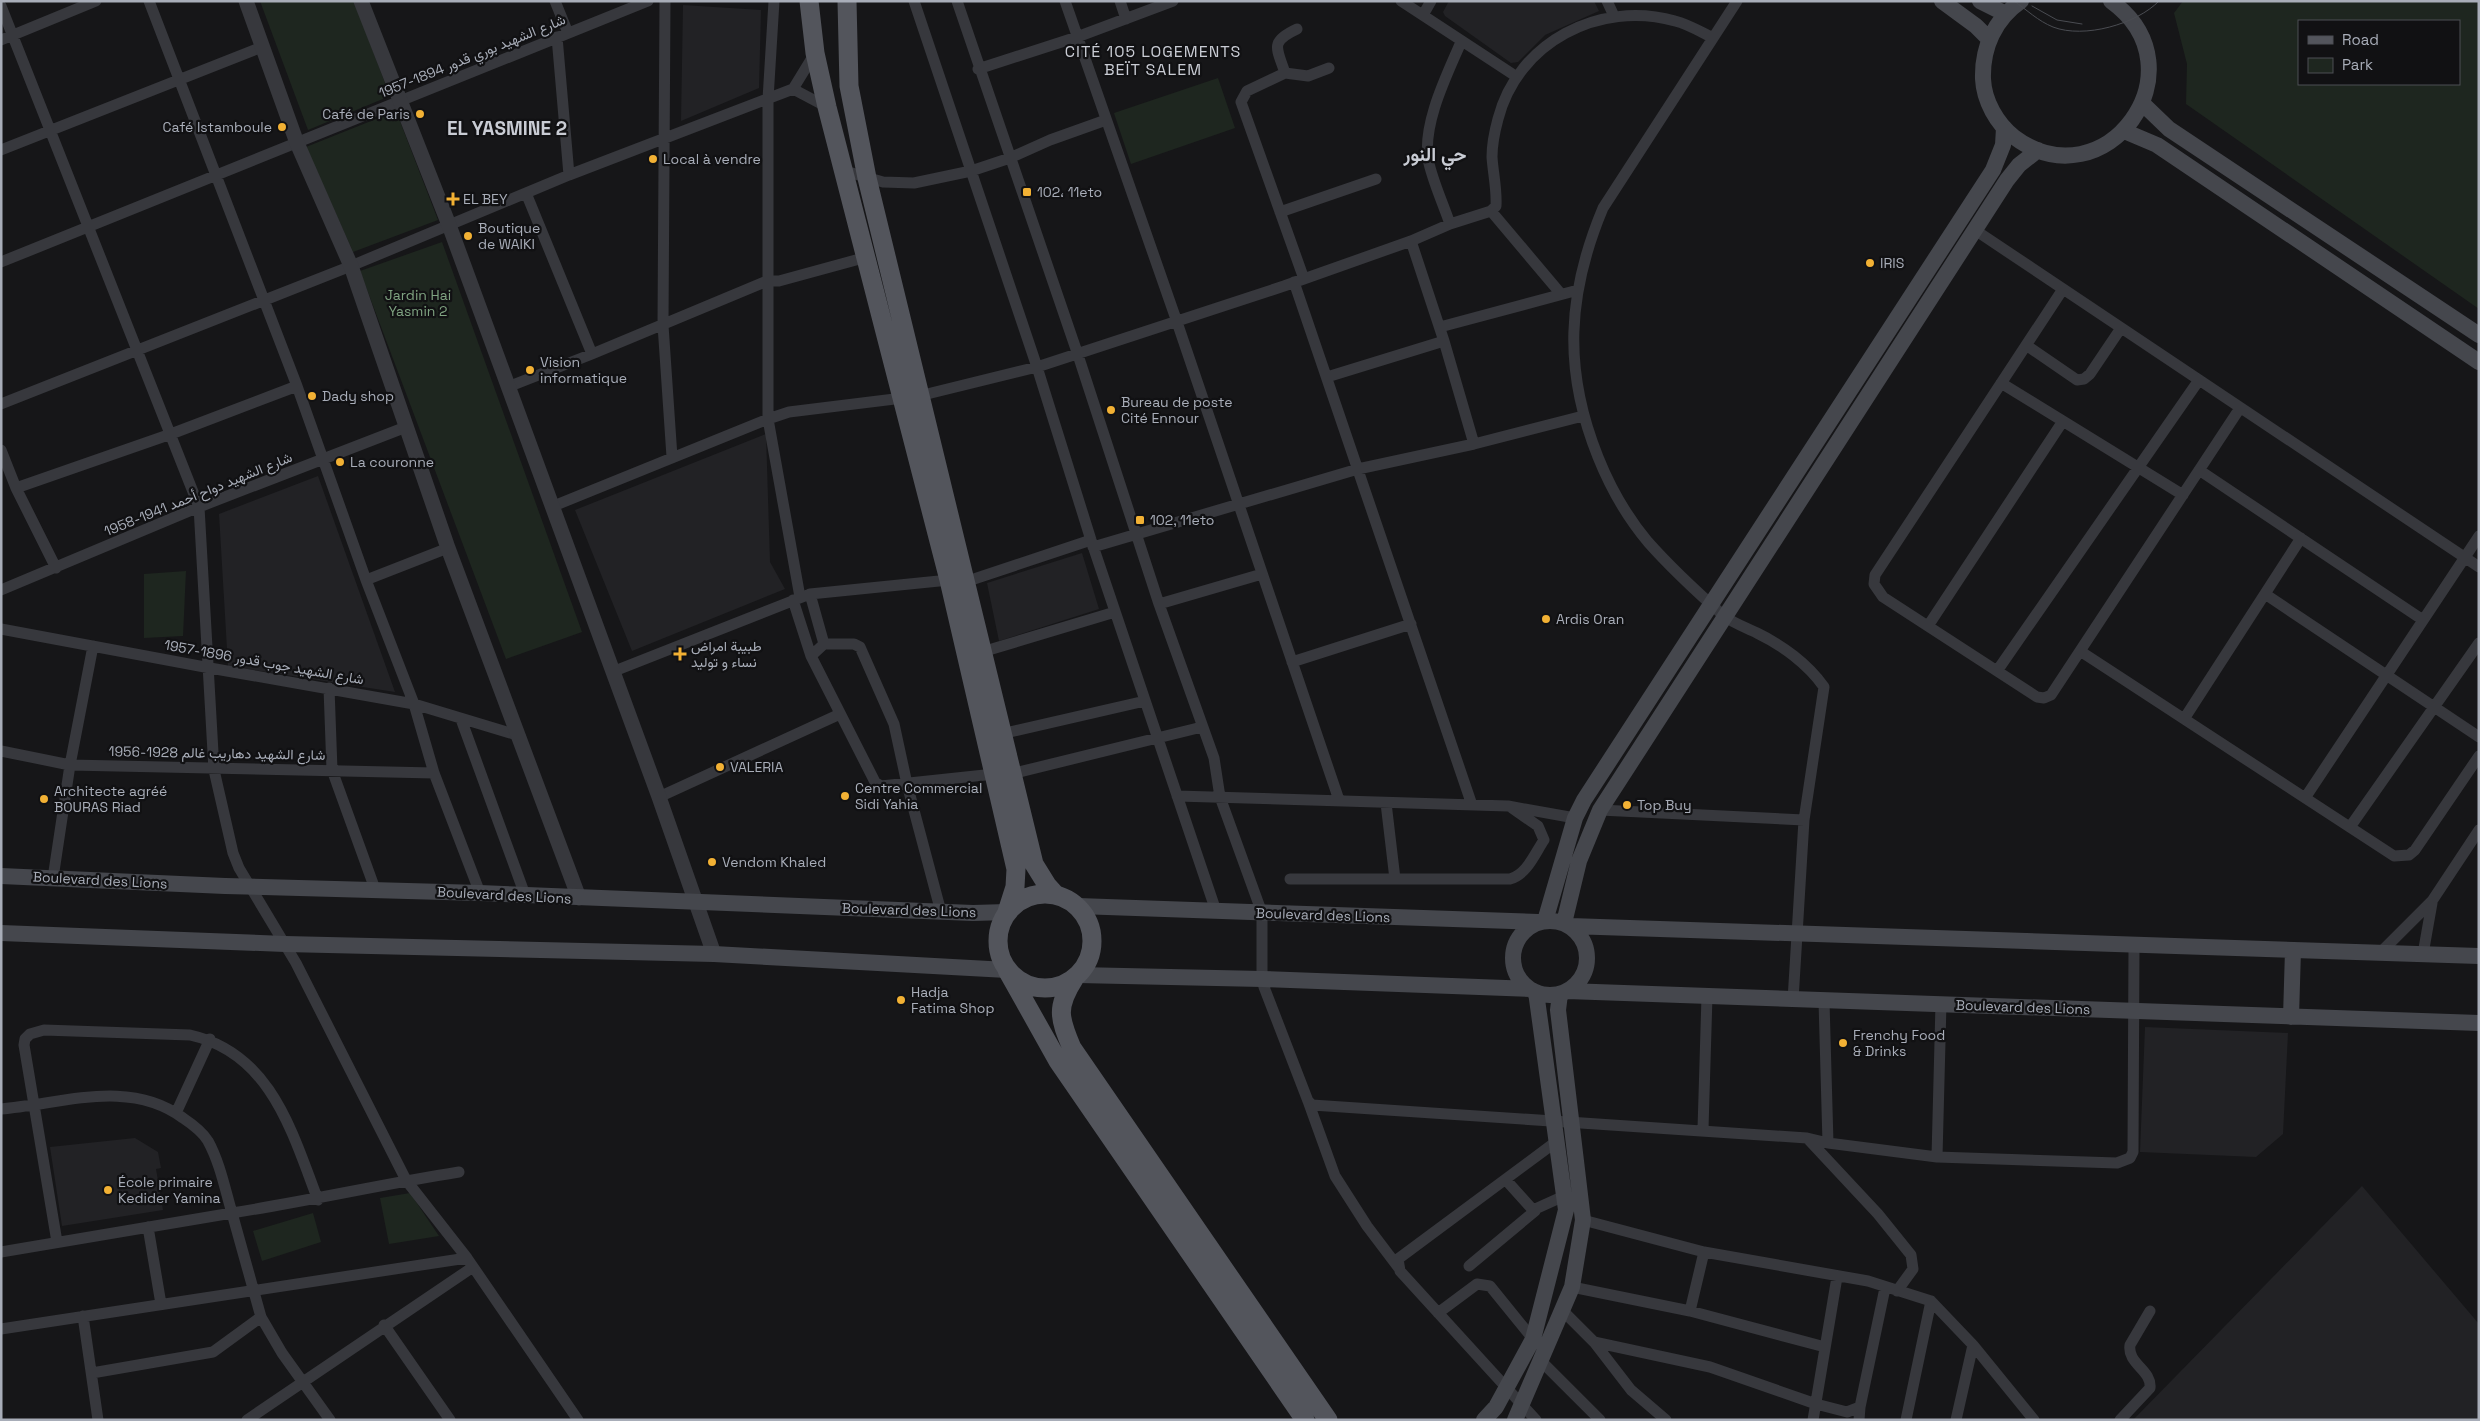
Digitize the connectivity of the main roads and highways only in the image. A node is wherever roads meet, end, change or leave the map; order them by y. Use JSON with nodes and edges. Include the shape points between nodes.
{"nodes":[{"id":1,"x":809,"y":1,"type":"edge"},
{"id":2,"x":847,"y":1,"type":"edge"},
{"id":3,"x":1942,"y":1,"type":"edge"},
{"id":4,"x":1980,"y":1,"type":"edge"},
{"id":5,"x":2022,"y":1,"type":"edge"},
{"id":6,"x":2111,"y":1,"type":"edge"},
{"id":7,"x":2127,"y":7,"type":"edge"},
{"id":8,"x":2006,"y":14,"type":"junction"},
{"id":9,"x":1989,"y":39,"type":"junction"},
{"id":10,"x":2143,"y":104,"type":"junction"},
{"id":11,"x":2004,"y":128,"type":"junction"},
{"id":12,"x":2124,"y":131,"type":"junction"},
{"id":13,"x":2038,"y":150,"type":"junction"},
{"id":14,"x":2479,"y":335,"type":"edge"},
{"id":15,"x":2479,"y":362,"type":"edge"},
{"id":16,"x":911,"y":396,"type":"junction"},
{"id":17,"x":957,"y":581,"type":"junction"},
{"id":18,"x":1003,"y":774,"type":"junction"},
{"id":19,"x":1,"y":876,"type":"edge"},
{"id":20,"x":1056,"y":895,"type":"junction"},
{"id":21,"x":1078,"y":906,"type":"junction"},
{"id":22,"x":1008,"y":912,"type":"junction"},
{"id":23,"x":1542,"y":922,"type":"junction"},
{"id":24,"x":1567,"y":924,"type":"junction"},
{"id":25,"x":1,"y":933,"type":"edge"},
{"id":26,"x":2293,"y":950,"type":"junction"},
{"id":27,"x":2479,"y":956,"type":"edge"},
{"id":28,"x":1007,"y":970,"type":"junction"},
{"id":29,"x":1076,"y":977,"type":"junction"},
{"id":30,"x":1533,"y":991,"type":"junction"},
{"id":31,"x":1563,"y":993,"type":"junction"},
{"id":32,"x":2291,"y":1017,"type":"junction"},
{"id":33,"x":2479,"y":1024,"type":"edge"},
{"id":34,"x":1305,"y":1420,"type":"edge"},
{"id":35,"x":1328,"y":1420,"type":"edge"},
{"id":36,"x":1484,"y":1420,"type":"edge"},
{"id":37,"x":1514,"y":1420,"type":"edge"}],
"edges":[{"from":1,"to":16,"type":"main road","via":[[827,107],[867,257]]},
{"from":2,"to":16,"type":"main road","via":[[850,86]]},
{"from":3,"to":9,"type":"main road"},
{"from":4,"to":8,"type":"main road"},
{"from":5,"to":8,"type":"main road"},
{"from":6,"to":7,"type":"main road"},
{"from":7,"to":10,"type":"main road","via":[[2147,51],[2148,86]]},
{"from":8,"to":9,"type":"main road"},
{"from":9,"to":11,"type":"main road","via":[[1983,66],[1984,86],[1989,105]]},
{"from":10,"to":12,"type":"main road"},
{"from":10,"to":14,"type":"main road","via":[[2169,129]]},
{"from":11,"to":13,"type":"main road"},
{"from":11,"to":23,"type":"main road","via":[[2002,146],[1992,170],[1575,818]]},
{"from":12,"to":13,"type":"main road","via":[[2105,145],[2084,153],[2061,155]]},
{"from":12,"to":15,"type":"main road","via":[[2157,145]]},
{"from":13,"to":24,"type":"main road","via":[[2013,172],[1600,810],[1579,862]]},
{"from":16,"to":17,"type":"main road"},
{"from":17,"to":18,"type":"main road"},
{"from":17,"to":18,"type":"main road","via":[[982,652],[1001,734]]},
{"from":18,"to":20,"type":"main road","via":[[1034,864]]},
{"from":18,"to":22,"type":"main road","via":[[1016,869]]},
{"from":19,"to":22,"type":"main road","name":"Boulevard des Lions"},
{"from":20,"to":21,"type":"main road"},
{"from":20,"to":22,"type":"main road","via":[[1029,896]]},
{"from":21,"to":23,"type":"main road","name":"Boulevard des Lions"},
{"from":21,"to":29,"type":"main road","via":[[1088,920],[1093,936],[1090,959]]},
{"from":22,"to":28,"type":"main road","via":[[1000,926],[998,941]]},
{"from":23,"to":24,"type":"main road"},
{"from":23,"to":30,"type":"main road","via":[[1521,934],[1513,953],[1516,973]]},
{"from":24,"to":26,"type":"main road"},
{"from":24,"to":31,"type":"main road","via":[[1584,942],[1588,963],[1578,982]]},
{"from":25,"to":28,"type":"main road","via":[[285,944],[714,954]]},
{"from":26,"to":27,"type":"main road"},
{"from":26,"to":32,"type":"main road"},
{"from":28,"to":29,"type":"main road","via":[[1023,984],[1044,989],[1065,985]]},
{"from":28,"to":34,"type":"main road","via":[[1058,1061]]},
{"from":29,"to":30,"type":"main road","via":[[1262,979]]},
{"from":29,"to":35,"type":"main road","via":[[1063,996],[1060,1016],[1072,1048]]},
{"from":30,"to":31,"type":"main road","via":[[1548,995]]},
{"from":30,"to":36,"type":"main road","via":[[1555,1120],[1566,1210],[1533,1339],[1496,1407]]},
{"from":31,"to":32,"type":"main road","name":"Boulevard des Lions"},
{"from":31,"to":37,"type":"main road","via":[[1558,1010],[1583,1220],[1572,1287]]},
{"from":32,"to":33,"type":"main road","name":"Boulevard des Lions"}]}
